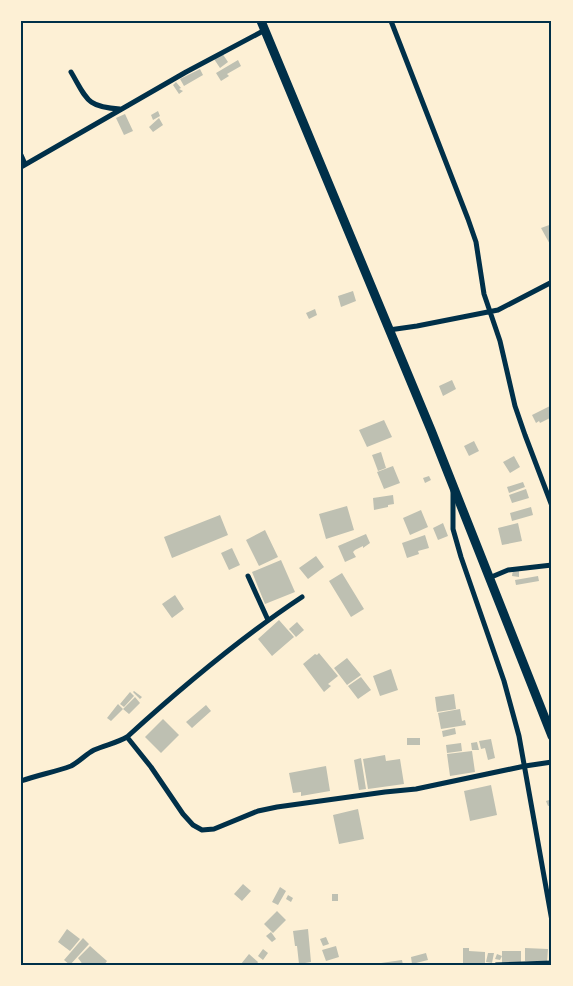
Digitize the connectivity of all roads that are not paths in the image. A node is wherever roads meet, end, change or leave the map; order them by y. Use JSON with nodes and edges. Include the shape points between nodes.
{"nodes":[{"id":1,"x":391,"y":21,"type":"edge"},
{"id":2,"x":263,"y":26,"type":"edge"},
{"id":3,"x":71,"y":72,"type":"dead end"},
{"id":4,"x":120,"y":109,"type":"junction"},
{"id":5,"x":21,"y":155,"type":"edge"},
{"id":6,"x":23,"y":165,"type":"edge"},
{"id":7,"x":552,"y":282,"type":"edge"},
{"id":8,"x":489,"y":312,"type":"junction"},
{"id":9,"x":389,"y":330,"type":"junction"},
{"id":10,"x":453,"y":488,"type":"junction"},
{"id":11,"x":552,"y":506,"type":"edge"},
{"id":12,"x":552,"y":565,"type":"edge"},
{"id":13,"x":248,"y":576,"type":"dead end"},
{"id":14,"x":489,"y":578,"type":"junction"},
{"id":15,"x":302,"y":597,"type":"dead end"},
{"id":16,"x":268,"y":620,"type":"junction"},
{"id":17,"x":548,"y":716,"type":"edge"},
{"id":18,"x":552,"y":736,"type":"edge"},
{"id":19,"x":128,"y":737,"type":"junction"},
{"id":20,"x":552,"y":762,"type":"edge"},
{"id":21,"x":525,"y":766,"type":"junction"},
{"id":22,"x":21,"y":781,"type":"edge"},
{"id":23,"x":552,"y":921,"type":"edge"},
{"id":24,"x":552,"y":963,"type":"edge"},
{"id":25,"x":496,"y":965,"type":"edge"}],
"edges":[{"from":1,"to":8,"type":"street","via":[[476,242]]},
{"from":2,"to":4,"type":"street"},
{"from":2,"to":9,"type":"highway"},
{"from":3,"to":4,"type":"street","via":[[95,106]]},
{"from":4,"to":6,"type":"street"},
{"from":5,"to":6,"type":"street"},
{"from":7,"to":8,"type":"street"},
{"from":8,"to":9,"type":"street"},
{"from":8,"to":11,"type":"street","via":[[500,340],[524,435]]},
{"from":9,"to":10,"type":"highway"},
{"from":10,"to":14,"type":"highway"},
{"from":10,"to":21,"type":"street","via":[[453,529],[460,557],[504,681]]},
{"from":12,"to":14,"type":"street","via":[[508,570]]},
{"from":13,"to":16,"type":"street"},
{"from":14,"to":17,"type":"highway"},
{"from":15,"to":16,"type":"street"},
{"from":16,"to":19,"type":"street","via":[[196,676]]},
{"from":17,"to":18,"type":"highway"},
{"from":19,"to":21,"type":"street","via":[[183,814],[193,826],[202,830],[214,829],[277,807],[416,789]]},
{"from":19,"to":22,"type":"street","via":[[94,750],[73,765]]},
{"from":20,"to":21,"type":"street"},
{"from":21,"to":23,"type":"street"},
{"from":24,"to":25,"type":"street"}]}
